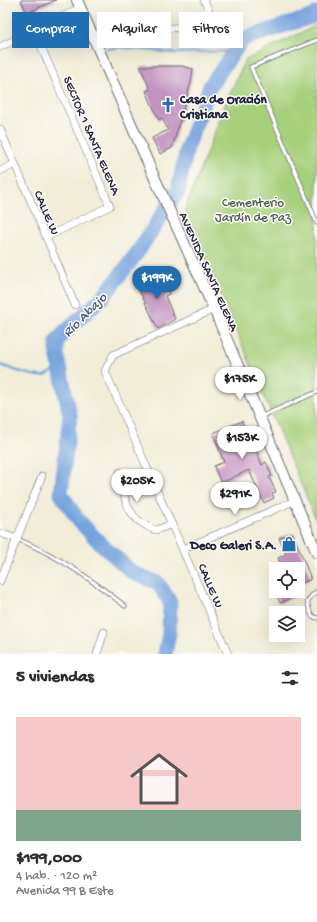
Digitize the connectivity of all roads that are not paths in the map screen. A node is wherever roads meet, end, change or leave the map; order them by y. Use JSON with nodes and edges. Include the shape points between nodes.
{"nodes":[{"id":1,"x":204,"y":0,"type":"edge"},
{"id":2,"x":78,"y":4,"type":"edge"},
{"id":3,"x":64,"y":12,"type":"edge"},
{"id":4,"x":92,"y":35,"type":"junction"},
{"id":5,"x":317,"y":40,"type":"edge"},
{"id":6,"x":12,"y":41,"type":"edge"},
{"id":7,"x":0,"y":47,"type":"edge"},
{"id":8,"x":42,"y":48,"type":"edge"},
{"id":9,"x":0,"y":129,"type":"edge"},
{"id":10,"x":15,"y":164,"type":"junction"},
{"id":11,"x":0,"y":170,"type":"edge"},
{"id":12,"x":317,"y":224,"type":"edge"},
{"id":13,"x":46,"y":237,"type":"junction"},
{"id":14,"x":74,"y":305,"type":"dead end"},
{"id":15,"x":214,"y":309,"type":"junction"},
{"id":16,"x":317,"y":392,"type":"edge"},
{"id":17,"x":259,"y":417,"type":"junction"},
{"id":18,"x":120,"y":472,"type":"dead end"},
{"id":19,"x":42,"y":476,"type":"dead end"},
{"id":20,"x":294,"y":501,"type":"junction"},
{"id":21,"x":172,"y":524,"type":"junction"},
{"id":22,"x":0,"y":533,"type":"edge"},
{"id":23,"x":16,"y":539,"type":"junction"},
{"id":24,"x":183,"y":549,"type":"junction"},
{"id":25,"x":317,"y":553,"type":"edge"},
{"id":26,"x":0,"y":581,"type":"edge"},
{"id":27,"x":317,"y":591,"type":"edge"},
{"id":28,"x":125,"y":606,"type":"dead end"},
{"id":29,"x":317,"y":618,"type":"edge"},
{"id":30,"x":104,"y":632,"type":"dead end"},
{"id":31,"x":96,"y":654,"type":"edge"},
{"id":32,"x":228,"y":654,"type":"edge"}],
"edges":[{"from":1,"to":4,"type":"street","via":[[212,18],[205,27],[127,29]]},
{"from":2,"to":3,"type":"street"},
{"from":2,"to":4,"type":"street","name":"AVENIDA SANTA ELENA"},
{"from":4,"to":15,"type":"street","name":"AVENIDA SANTA ELENA"},
{"from":5,"to":12,"type":"lane","via":[[251,66]]},
{"from":6,"to":7,"type":"street"},
{"from":8,"to":13,"type":"street","name":"SECTOR 1 SANTA ELENA","via":[[110,206]]},
{"from":9,"to":10,"type":"street","name":"CALLE W"},
{"from":10,"to":11,"type":"street"},
{"from":10,"to":13,"type":"street","name":"CALLE W"},
{"from":13,"to":14,"type":"street","name":"CALLE W"},
{"from":15,"to":17,"type":"street","name":"AVENIDA SANTA ELENA"},
{"from":15,"to":21,"type":"street","name":"CALLE W","via":[[113,355],[105,371]]},
{"from":16,"to":17,"type":"lane"},
{"from":17,"to":20,"type":"street","name":"AVENIDA SANTA ELENA"},
{"from":18,"to":21,"type":"street","via":[[128,508],[139,522],[157,530]]},
{"from":19,"to":23,"type":"street"},
{"from":20,"to":24,"type":"street"},
{"from":20,"to":25,"type":"street","name":"AVENIDA SANTA ELENA"},
{"from":21,"to":24,"type":"street","name":"CALLE W"},
{"from":22,"to":23,"type":"street"},
{"from":23,"to":26,"type":"street"},
{"from":23,"to":28,"type":"lane","via":[[41,549],[73,568]]},
{"from":24,"to":32,"type":"street","name":"CALLE W"},
{"from":27,"to":29,"type":"lane","via":[[308,598],[312,616]]},
{"from":30,"to":31,"type":"street"}]}
